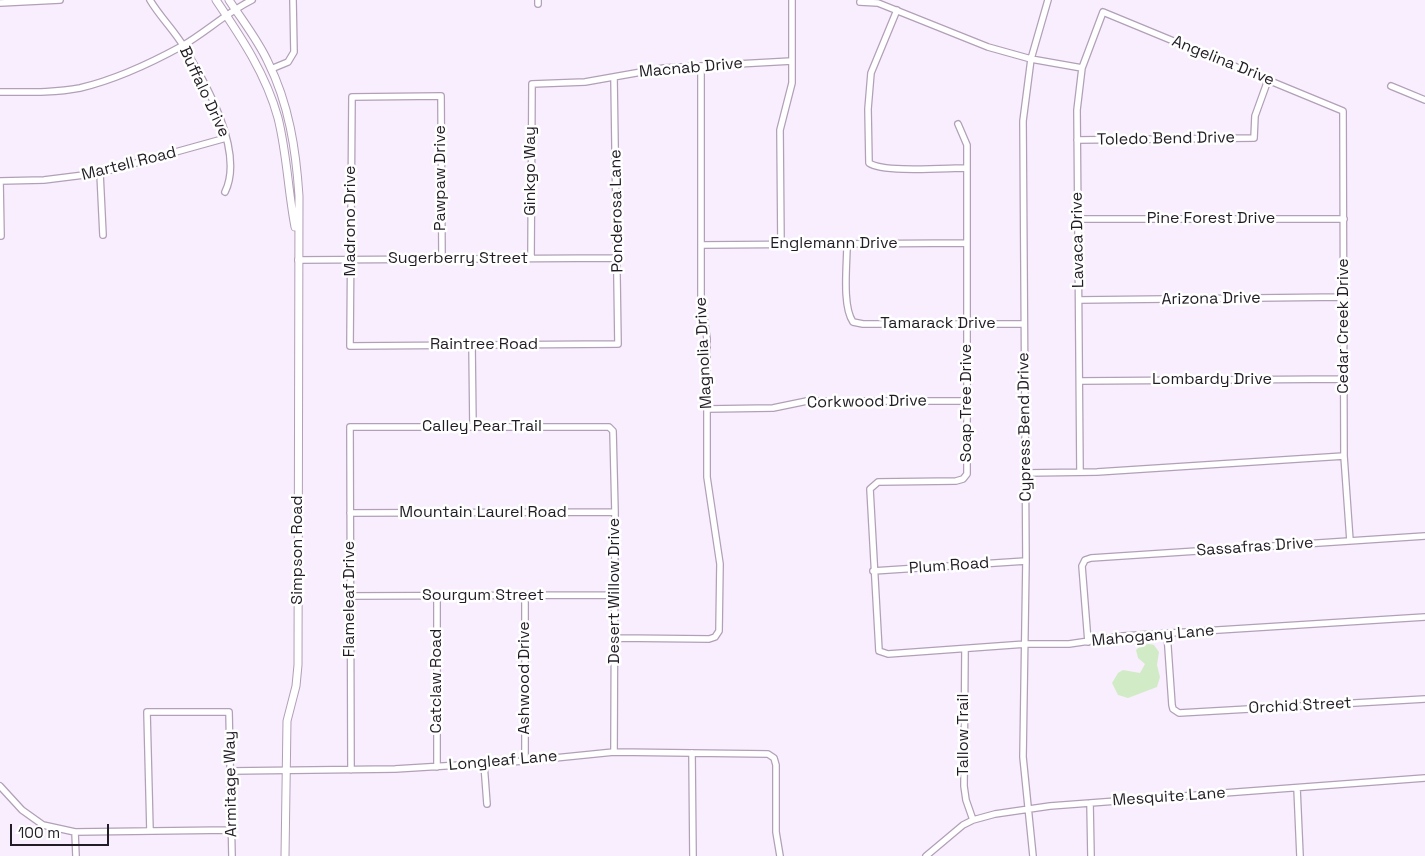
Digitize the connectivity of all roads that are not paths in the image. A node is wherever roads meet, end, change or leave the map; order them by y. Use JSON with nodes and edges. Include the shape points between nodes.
{"nodes":[{"id":1,"x":60,"y":0,"type":"edge"},
{"id":2,"x":150,"y":0,"type":"edge"},
{"id":3,"x":216,"y":0,"type":"edge"},
{"id":4,"x":230,"y":0,"type":"edge"},
{"id":5,"x":252,"y":0,"type":"edge"},
{"id":6,"x":293,"y":0,"type":"edge"},
{"id":7,"x":792,"y":0,"type":"edge"},
{"id":8,"x":1048,"y":0,"type":"edge"},
{"id":9,"x":0,"y":2,"type":"edge"},
{"id":10,"x":860,"y":2,"type":"dead end"},
{"id":11,"x":235,"y":8,"type":"junction"},
{"id":12,"x":897,"y":10,"type":"junction"},
{"id":13,"x":1103,"y":12,"type":"joint"},
{"id":14,"x":226,"y":15,"type":"junction"},
{"id":15,"x":183,"y":46,"type":"junction"},
{"id":16,"x":1031,"y":58,"type":"junction"},
{"id":17,"x":792,"y":61,"type":"junction"},
{"id":18,"x":701,"y":67,"type":"junction"},
{"id":19,"x":1082,"y":68,"type":"junction"},
{"id":20,"x":272,"y":69,"type":"junction"},
{"id":21,"x":614,"y":78,"type":"junction"},
{"id":22,"x":1268,"y":80,"type":"junction"},
{"id":23,"x":532,"y":84,"type":"joint"},
{"id":24,"x":1391,"y":86,"type":"dead end"},
{"id":25,"x":0,"y":92,"type":"edge"},
{"id":26,"x":441,"y":96,"type":"joint"},
{"id":27,"x":1425,"y":100,"type":"edge"},
{"id":28,"x":1343,"y":111,"type":"joint"},
{"id":29,"x":958,"y":124,"type":"dead end"},
{"id":30,"x":226,"y":138,"type":"junction"},
{"id":31,"x":1077,"y":140,"type":"junction"},
{"id":32,"x":966,"y":168,"type":"junction"},
{"id":33,"x":100,"y":173,"type":"junction"},
{"id":34,"x":0,"y":181,"type":"edge"},
{"id":35,"x":225,"y":192,"type":"dead end"},
{"id":36,"x":1078,"y":219,"type":"junction"},
{"id":37,"x":1344,"y":219,"type":"junction"},
{"id":38,"x":103,"y":234,"type":"dead end"},
{"id":39,"x":1,"y":236,"type":"edge"},
{"id":40,"x":299,"y":242,"type":"junction"},
{"id":41,"x":966,"y":243,"type":"junction"},
{"id":42,"x":702,"y":245,"type":"junction"},
{"id":43,"x":781,"y":245,"type":"junction"},
{"id":44,"x":847,"y":245,"type":"junction"},
{"id":45,"x":531,"y":258,"type":"junction"},
{"id":46,"x":617,"y":258,"type":"junction"},
{"id":47,"x":351,"y":259,"type":"junction"},
{"id":48,"x":442,"y":259,"type":"junction"},
{"id":49,"x":298,"y":260,"type":"junction"},
{"id":50,"x":1344,"y":297,"type":"junction"},
{"id":51,"x":1079,"y":300,"type":"junction"},
{"id":52,"x":967,"y":323,"type":"junction"},
{"id":53,"x":1024,"y":324,"type":"junction"},
{"id":54,"x":618,"y":344,"type":"joint"},
{"id":55,"x":472,"y":345,"type":"junction"},
{"id":56,"x":350,"y":346,"type":"joint"},
{"id":57,"x":1344,"y":379,"type":"junction"},
{"id":58,"x":1080,"y":381,"type":"junction"},
{"id":59,"x":967,"y":401,"type":"junction"},
{"id":60,"x":707,"y":409,"type":"junction"},
{"id":61,"x":350,"y":427,"type":"joint"},
{"id":62,"x":473,"y":427,"type":"junction"},
{"id":63,"x":613,"y":431,"type":"joint"},
{"id":64,"x":1344,"y":456,"type":"junction"},
{"id":65,"x":1080,"y":472,"type":"junction"},
{"id":66,"x":1026,"y":473,"type":"junction"},
{"id":67,"x":616,"y":512,"type":"junction"},
{"id":68,"x":350,"y":513,"type":"junction"},
{"id":69,"x":1425,"y":536,"type":"edge"},
{"id":70,"x":1350,"y":541,"type":"junction"},
{"id":71,"x":1026,"y":561,"type":"junction"},
{"id":72,"x":873,"y":571,"type":"junction"},
{"id":73,"x":350,"y":596,"type":"junction"},
{"id":74,"x":437,"y":596,"type":"junction"},
{"id":75,"x":525,"y":596,"type":"junction"},
{"id":76,"x":615,"y":596,"type":"junction"},
{"id":77,"x":1425,"y":617,"type":"edge"},
{"id":78,"x":1167,"y":633,"type":"junction"},
{"id":79,"x":615,"y":638,"type":"junction"},
{"id":80,"x":1088,"y":642,"type":"junction"},
{"id":81,"x":1026,"y":644,"type":"junction"},
{"id":82,"x":965,"y":649,"type":"junction"},
{"id":83,"x":881,"y":653,"type":"joint"},
{"id":84,"x":1425,"y":699,"type":"edge"},
{"id":85,"x":614,"y":752,"type":"junction"},
{"id":86,"x":692,"y":753,"type":"junction"},
{"id":87,"x":525,"y":761,"type":"junction"},
{"id":88,"x":484,"y":764,"type":"junction"},
{"id":89,"x":437,"y":767,"type":"junction"},
{"id":90,"x":286,"y":770,"type":"junction"},
{"id":91,"x":351,"y":770,"type":"junction"},
{"id":92,"x":230,"y":771,"type":"junction"},
{"id":93,"x":1425,"y":778,"type":"edge"},
{"id":94,"x":0,"y":786,"type":"edge"},
{"id":95,"x":1297,"y":788,"type":"junction"},
{"id":96,"x":1090,"y":803,"type":"junction"},
{"id":97,"x":487,"y":804,"type":"dead end"},
{"id":98,"x":1029,"y":810,"type":"junction"},
{"id":99,"x":973,"y":820,"type":"junction"},
{"id":100,"x":232,"y":830,"type":"junction"},
{"id":101,"x":150,"y":831,"type":"junction"},
{"id":102,"x":75,"y":832,"type":"junction"},
{"id":103,"x":76,"y":856,"type":"edge"},
{"id":104,"x":232,"y":856,"type":"edge"},
{"id":105,"x":285,"y":856,"type":"edge"},
{"id":106,"x":693,"y":856,"type":"edge"},
{"id":107,"x":780,"y":856,"type":"edge"},
{"id":108,"x":926,"y":856,"type":"edge"},
{"id":109,"x":1033,"y":856,"type":"edge"},
{"id":110,"x":1091,"y":856,"type":"edge"},
{"id":111,"x":1300,"y":856,"type":"edge"}],
"edges":[{"from":1,"to":9,"type":"street"},
{"from":2,"to":15,"type":"street","name":"Buffalo Drive"},
{"from":3,"to":14,"type":"street","name":"Simpson Road"},
{"from":4,"to":11,"type":"street","name":"Simpson Road"},
{"from":5,"to":11,"type":"street"},
{"from":6,"to":20,"type":"street","via":[[294,52],[288,62]]},
{"from":7,"to":17,"type":"street"},
{"from":8,"to":16,"type":"street","name":"Cypress Bend Drive"},
{"from":10,"to":12,"type":"street","via":[[878,3]]},
{"from":11,"to":14,"type":"street"},
{"from":11,"to":20,"type":"street","name":"Simpson Road"},
{"from":12,"to":16,"type":"street","via":[[988,47]]},
{"from":12,"to":32,"type":"street","via":[[871,73],[869,163],[874,167]]},
{"from":13,"to":19,"type":"street","name":"Lavaca Drive","via":[[1092,34]]},
{"from":13,"to":22,"type":"street","name":"Angelina Drive"},
{"from":14,"to":15,"type":"street"},
{"from":14,"to":40,"type":"street","name":"Simpson Road","via":[[258,67],[275,108]]},
{"from":15,"to":25,"type":"street","via":[[80,88]]},
{"from":15,"to":30,"type":"street","name":"Buffalo Drive","via":[[216,110]]},
{"from":16,"to":19,"type":"street"},
{"from":16,"to":53,"type":"street","name":"Cypress Bend Drive","via":[[1023,121]]},
{"from":17,"to":18,"type":"street","name":"Macnab Drive"},
{"from":17,"to":43,"type":"street","via":[[792,83],[780,130]]},
{"from":18,"to":21,"type":"street","name":"Macnab Drive","via":[[652,69]]},
{"from":18,"to":42,"type":"street","name":"Magnolia Drive"},
{"from":19,"to":31,"type":"street","name":"Lavaca Drive"},
{"from":20,"to":40,"type":"street","name":"Simpson Road","via":[[292,135],[299,196]]},
{"from":21,"to":23,"type":"street","name":"Macnab Drive","via":[[568,84]]},
{"from":21,"to":46,"type":"street","name":"Ponderosa Lane"},
{"from":22,"to":28,"type":"street","name":"Angelina Drive"},
{"from":22,"to":31,"type":"street","name":"Toledo Bend Drive","via":[[1255,116],[1254,138]]},
{"from":23,"to":45,"type":"street","name":"Ginkgo Way"},
{"from":24,"to":27,"type":"street"},
{"from":26,"to":47,"type":"street","name":"Madrono Drive","via":[[352,97]]},
{"from":26,"to":48,"type":"street","name":"Pawpaw Drive"},
{"from":28,"to":37,"type":"street","name":"Cedar Creek Drive"},
{"from":29,"to":32,"type":"street","name":"Soap Tree Drive","via":[[966,138]]},
{"from":30,"to":33,"type":"street","name":"Martell Road"},
{"from":30,"to":35,"type":"street","name":"Buffalo Drive","via":[[232,170]]},
{"from":31,"to":36,"type":"street","name":"Lavaca Drive"},
{"from":32,"to":41,"type":"street","name":"Soap Tree Drive"},
{"from":33,"to":34,"type":"street","name":"Martell Road","via":[[44,180]]},
{"from":33,"to":38,"type":"street"},
{"from":34,"to":39,"type":"street"},
{"from":36,"to":37,"type":"street","name":"Pine Forest Drive"},
{"from":36,"to":51,"type":"street","name":"Lavaca Drive"},
{"from":37,"to":50,"type":"street","name":"Cedar Creek Drive"},
{"from":40,"to":49,"type":"street","name":"Simpson Road"},
{"from":41,"to":44,"type":"street","name":"Englemann Drive"},
{"from":41,"to":52,"type":"street","name":"Soap Tree Drive"},
{"from":42,"to":43,"type":"street","name":"Englemann Drive"},
{"from":42,"to":60,"type":"street","name":"Magnolia Drive","via":[[701,296],[707,339]]},
{"from":43,"to":44,"type":"street","name":"Englemann Drive"},
{"from":44,"to":52,"type":"street","name":"Tamarack Drive","via":[[848,304],[853,322]]},
{"from":45,"to":46,"type":"street","name":"Sugerberry Street"},
{"from":45,"to":48,"type":"street","name":"Sugerberry Street"},
{"from":46,"to":54,"type":"street","name":"Ponderosa Lane"},
{"from":47,"to":48,"type":"street","name":"Sugerberry Street"},
{"from":47,"to":49,"type":"street","name":"Sugerberry Street"},
{"from":47,"to":56,"type":"street","name":"Madrono Drive"},
{"from":49,"to":90,"type":"street","name":"Simpson Road","via":[[298,665],[287,721]]},
{"from":50,"to":51,"type":"street","name":"Arizona Drive"},
{"from":50,"to":57,"type":"street","name":"Cedar Creek Drive"},
{"from":51,"to":58,"type":"street","name":"Lavaca Drive"},
{"from":52,"to":53,"type":"street","name":"Tamarack Drive"},
{"from":52,"to":59,"type":"street","name":"Soap Tree Drive"},
{"from":53,"to":66,"type":"street","name":"Cypress Bend Drive"},
{"from":54,"to":55,"type":"street","name":"Raintree Road"},
{"from":55,"to":56,"type":"street","name":"Raintree Road"},
{"from":55,"to":62,"type":"street"},
{"from":57,"to":58,"type":"street","name":"Lombardy Drive"},
{"from":57,"to":64,"type":"street","name":"Cedar Creek Drive"},
{"from":58,"to":65,"type":"street","name":"Lavaca Drive"},
{"from":59,"to":60,"type":"street","name":"Corkwood Drive","via":[[806,401],[773,408]]},
{"from":59,"to":72,"type":"street","name":"Soap Tree Drive","via":[[966,478],[956,481],[884,481],[872,485]]},
{"from":60,"to":79,"type":"street","name":"Magnolia Drive","via":[[708,492],[720,564],[719,631],[709,639]]},
{"from":61,"to":62,"type":"street","name":"Calley Pear Trail"},
{"from":61,"to":68,"type":"street","name":"Flameleaf Drive"},
{"from":62,"to":63,"type":"street","name":"Calley Pear Trail","via":[[609,427]]},
{"from":63,"to":67,"type":"street","name":"Desert Willow Drive"},
{"from":64,"to":65,"type":"street"},
{"from":64,"to":70,"type":"street","name":"Cedar Creek Drive"},
{"from":65,"to":66,"type":"street"},
{"from":66,"to":71,"type":"street","name":"Cypress Bend Drive"},
{"from":67,"to":68,"type":"street","name":"Mountain Laurel Road"},
{"from":67,"to":76,"type":"street","name":"Desert Willow Drive"},
{"from":68,"to":73,"type":"street","name":"Flameleaf Drive"},
{"from":69,"to":70,"type":"street","name":"Sassafras Drive"},
{"from":70,"to":80,"type":"street","name":"Sassafras Drive","via":[[1085,560],[1082,566]]},
{"from":71,"to":72,"type":"street","name":"Plum Road"},
{"from":71,"to":81,"type":"street","name":"Cypress Bend Drive"},
{"from":72,"to":83,"type":"street","name":"Soap Tree Drive"},
{"from":73,"to":74,"type":"street","name":"Sourgum Street"},
{"from":73,"to":91,"type":"street","name":"Flameleaf Drive"},
{"from":74,"to":75,"type":"street","name":"Sourgum Street"},
{"from":74,"to":89,"type":"street","name":"Catclaw Road"},
{"from":75,"to":76,"type":"street","name":"Sourgum Street"},
{"from":75,"to":87,"type":"street","name":"Ashwood Drive"},
{"from":76,"to":79,"type":"street","name":"Desert Willow Drive"},
{"from":77,"to":78,"type":"street","name":"Mahogany Lane"},
{"from":78,"to":80,"type":"street","name":"Mahogany Lane"},
{"from":78,"to":84,"type":"street","name":"Orchid Street","via":[[1172,705],[1176,712]]},
{"from":79,"to":85,"type":"street","name":"Desert Willow Drive"},
{"from":80,"to":81,"type":"street","name":"Mahogany Lane"},
{"from":81,"to":82,"type":"street","name":"Mahogany Lane"},
{"from":81,"to":98,"type":"street","name":"Cypress Bend Drive","via":[[1023,757]]},
{"from":82,"to":83,"type":"street","name":"Mahogany Lane"},
{"from":82,"to":99,"type":"street","name":"Tallow Trail","via":[[964,786]]},
{"from":85,"to":86,"type":"street","name":"Longleaf Lane"},
{"from":85,"to":87,"type":"street","name":"Longleaf Lane"},
{"from":86,"to":106,"type":"street"},
{"from":86,"to":107,"type":"street","name":"Longleaf Lane","via":[[768,754],[774,758],[776,832]]},
{"from":87,"to":88,"type":"street","name":"Longleaf Lane"},
{"from":88,"to":89,"type":"street","name":"Longleaf Lane"},
{"from":88,"to":97,"type":"street"},
{"from":89,"to":91,"type":"street","name":"Longleaf Lane"},
{"from":90,"to":91,"type":"street","name":"Longleaf Lane"},
{"from":90,"to":92,"type":"street","name":"Longleaf Lane"},
{"from":90,"to":105,"type":"street","name":"Simpson Road"},
{"from":92,"to":100,"type":"street","name":"Armitage Way"},
{"from":92,"to":101,"type":"street","name":"Armitage Way","via":[[230,712],[147,712]]},
{"from":93,"to":95,"type":"street","name":"Mesquite Lane"},
{"from":94,"to":102,"type":"street","via":[[22,810],[43,825]]},
{"from":95,"to":96,"type":"street","name":"Mesquite Lane"},
{"from":95,"to":111,"type":"street"},
{"from":96,"to":98,"type":"street","name":"Mesquite Lane"},
{"from":96,"to":110,"type":"street"},
{"from":98,"to":99,"type":"street","name":"Mesquite Lane"},
{"from":98,"to":109,"type":"street","name":"Cypress Bend Drive"},
{"from":99,"to":108,"type":"street","name":"Mesquite Lane","via":[[962,825]]},
{"from":100,"to":101,"type":"street"},
{"from":100,"to":104,"type":"street","name":"Armitage Way"},
{"from":101,"to":102,"type":"street"},
{"from":102,"to":103,"type":"street"}]}
